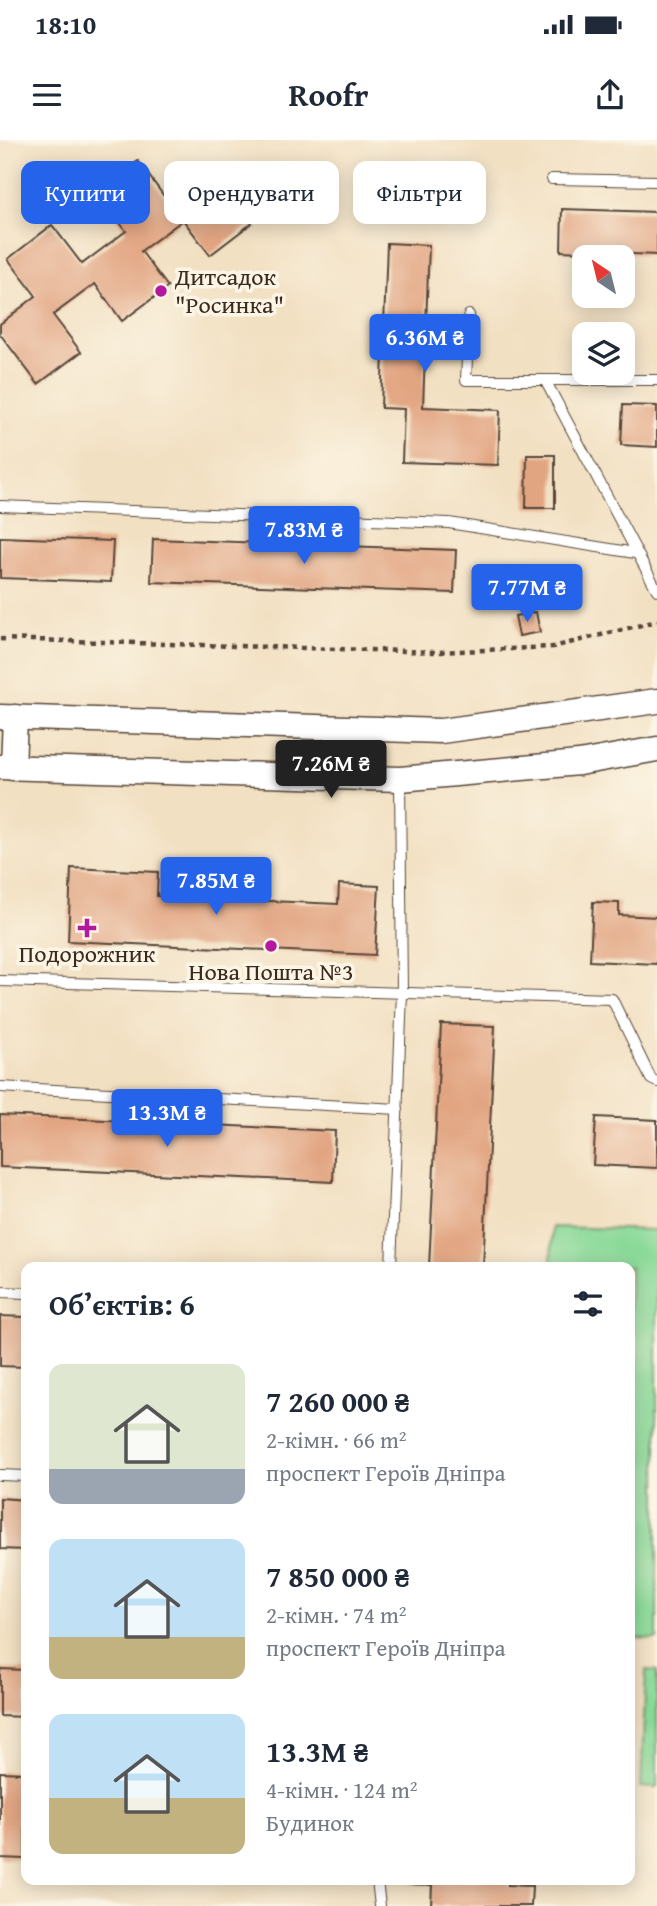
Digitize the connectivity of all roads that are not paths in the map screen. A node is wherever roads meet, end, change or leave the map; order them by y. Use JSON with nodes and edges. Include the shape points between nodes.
{"nodes":[{"id":1,"x":552,"y":179,"type":"dead end"},
{"id":2,"x":657,"y":181,"type":"edge"},
{"id":3,"x":469,"y":315,"type":"dead end"},
{"id":4,"x":545,"y":380,"type":"junction"},
{"id":5,"x":657,"y":380,"type":"edge"},
{"id":6,"x":0,"y":506,"type":"edge"},
{"id":7,"x":635,"y":553,"type":"junction"},
{"id":8,"x":657,"y":590,"type":"edge"},
{"id":9,"x":657,"y":701,"type":"edge"},
{"id":10,"x":7,"y":717,"type":"edge"},
{"id":11,"x":657,"y":748,"type":"edge"},
{"id":12,"x":6,"y":767,"type":"edge"},
{"id":13,"x":400,"y":779,"type":"junction"},
{"id":14,"x":0,"y":981,"type":"edge"},
{"id":15,"x":402,"y":993,"type":"junction"},
{"id":16,"x":657,"y":1082,"type":"edge"},
{"id":17,"x":0,"y":1087,"type":"edge"},
{"id":18,"x":398,"y":1109,"type":"junction"},
{"id":19,"x":391,"y":1262,"type":"edge"},
{"id":20,"x":0,"y":1292,"type":"edge"},
{"id":21,"x":21,"y":1293,"type":"edge"},
{"id":22,"x":0,"y":1475,"type":"edge"},
{"id":23,"x":21,"y":1476,"type":"edge"},
{"id":24,"x":378,"y":1885,"type":"edge"},
{"id":25,"x":380,"y":1906,"type":"edge"}],
"edges":[{"from":1,"to":2,"type":"lane"},
{"from":3,"to":4,"type":"lane","via":[[466,380]]},
{"from":4,"to":5,"type":"lane"},
{"from":4,"to":7,"type":"lane"},
{"from":6,"to":7,"type":"lane","via":[[449,523]]},
{"from":7,"to":8,"type":"lane"},
{"from":9,"to":10,"type":"street","via":[[441,731]]},
{"from":10,"to":12,"type":"street"},
{"from":11,"to":13,"type":"street","via":[[579,763]]},
{"from":12,"to":13,"type":"street"},
{"from":13,"to":15,"type":"lane"},
{"from":14,"to":15,"type":"lane"},
{"from":15,"to":16,"type":"lane","via":[[612,999],[651,1079]]},
{"from":15,"to":18,"type":"lane"},
{"from":17,"to":18,"type":"lane"},
{"from":18,"to":19,"type":"lane"},
{"from":20,"to":21,"type":"lane"},
{"from":22,"to":23,"type":"lane"},
{"from":24,"to":25,"type":"lane"}]}
